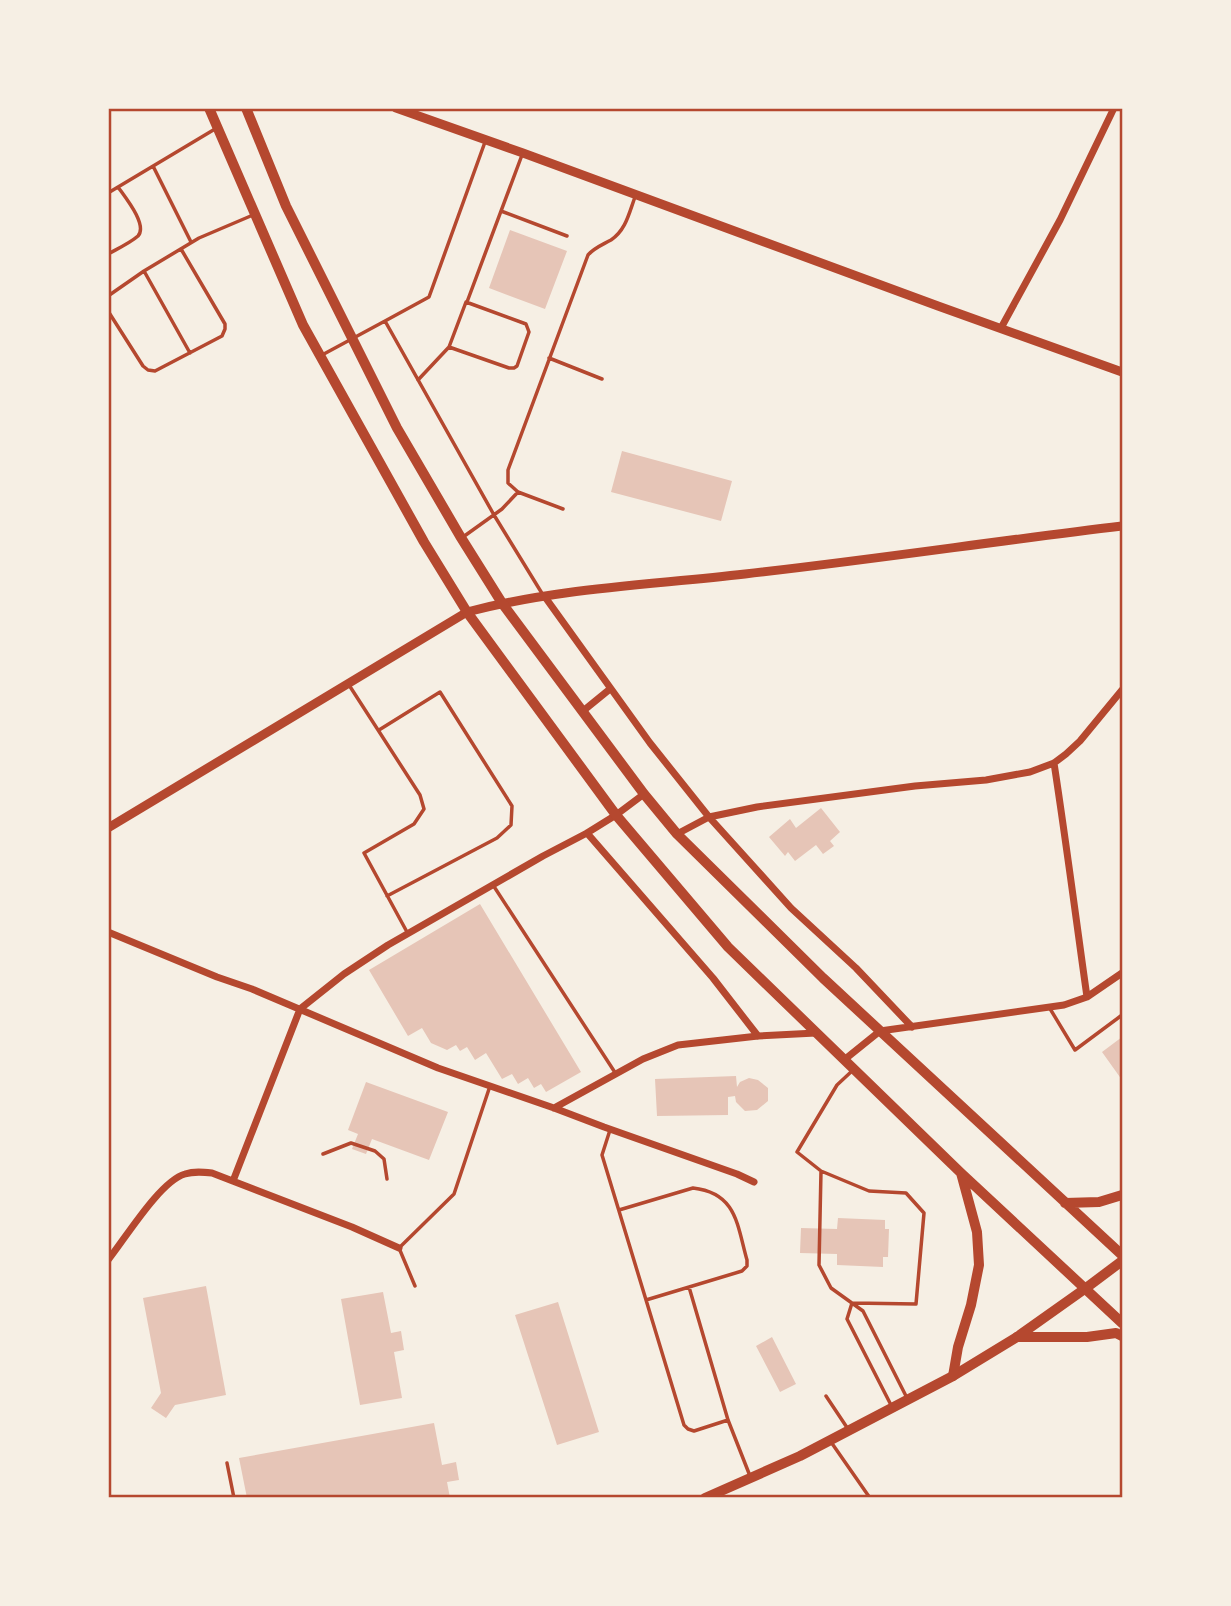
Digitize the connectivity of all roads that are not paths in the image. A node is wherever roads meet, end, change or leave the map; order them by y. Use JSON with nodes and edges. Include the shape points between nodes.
{"nodes":[{"id":1,"x":209,"y":108,"type":"edge"},
{"id":2,"x":246,"y":108,"type":"edge"},
{"id":3,"x":396,"y":108,"type":"edge"},
{"id":4,"x":1114,"y":108,"type":"edge"},
{"id":5,"x":217,"y":127,"type":"junction"},
{"id":6,"x":486,"y":140,"type":"junction"},
{"id":7,"x":523,"y":153,"type":"junction"},
{"id":8,"x":153,"y":166,"type":"junction"},
{"id":9,"x":118,"y":187,"type":"junction"},
{"id":10,"x":108,"y":192,"type":"edge"},
{"id":11,"x":636,"y":195,"type":"junction"},
{"id":12,"x":501,"y":211,"type":"junction"},
{"id":13,"x":255,"y":214,"type":"junction"},
{"id":14,"x":567,"y":236,"type":"dead end"},
{"id":15,"x":191,"y":243,"type":"junction"},
{"id":16,"x":181,"y":249,"type":"junction"},
{"id":17,"x":108,"y":254,"type":"edge"},
{"id":18,"x":144,"y":271,"type":"junction"},
{"id":19,"x":108,"y":296,"type":"edge"},
{"id":20,"x":466,"y":302,"type":"junction"},
{"id":21,"x":108,"y":311,"type":"edge"},
{"id":22,"x":114,"y":320,"type":"junction"},
{"id":23,"x":385,"y":321,"type":"junction"},
{"id":24,"x":108,"y":323,"type":"edge"},
{"id":25,"x":1001,"y":328,"type":"junction"},
{"id":26,"x":352,"y":340,"type":"junction"},
{"id":27,"x":449,"y":346,"type":"junction"},
{"id":28,"x":190,"y":353,"type":"junction"},
{"id":29,"x":321,"y":356,"type":"junction"},
{"id":30,"x":550,"y":358,"type":"junction"},
{"id":31,"x":1122,"y":372,"type":"edge"},
{"id":32,"x":602,"y":379,"type":"dead end"},
{"id":33,"x":418,"y":380,"type":"junction"},
{"id":34,"x":517,"y":492,"type":"junction"},
{"id":35,"x":563,"y":509,"type":"dead end"},
{"id":36,"x":494,"y":515,"type":"junction"},
{"id":37,"x":1122,"y":526,"type":"edge"},
{"id":38,"x":461,"y":538,"type":"junction"},
{"id":39,"x":545,"y":597,"type":"junction"},
{"id":40,"x":502,"y":603,"type":"junction"},
{"id":41,"x":467,"y":612,"type":"junction"},
{"id":42,"x":348,"y":684,"type":"junction"},
{"id":43,"x":610,"y":689,"type":"junction"},
{"id":44,"x":1122,"y":690,"type":"edge"},
{"id":45,"x":583,"y":711,"type":"junction"},
{"id":46,"x":379,"y":730,"type":"junction"},
{"id":47,"x":1054,"y":764,"type":"junction"},
{"id":48,"x":644,"y":794,"type":"junction"},
{"id":49,"x":616,"y":815,"type":"junction"},
{"id":50,"x":709,"y":817,"type":"junction"},
{"id":51,"x":108,"y":828,"type":"edge"},
{"id":52,"x":587,"y":833,"type":"junction"},
{"id":53,"x":677,"y":834,"type":"junction"},
{"id":54,"x":493,"y":885,"type":"junction"},
{"id":55,"x":387,"y":896,"type":"junction"},
{"id":56,"x":108,"y":932,"type":"edge"},
{"id":57,"x":408,"y":934,"type":"junction"},
{"id":58,"x":1122,"y":973,"type":"edge"},
{"id":59,"x":1087,"y":997,"type":"junction"},
{"id":60,"x":1049,"y":1007,"type":"junction"},
{"id":61,"x":299,"y":1009,"type":"junction"},
{"id":62,"x":1122,"y":1015,"type":"edge"},
{"id":63,"x":912,"y":1027,"type":"junction"},
{"id":64,"x":880,"y":1031,"type":"junction"},
{"id":65,"x":817,"y":1033,"type":"junction"},
{"id":66,"x":758,"y":1036,"type":"junction"},
{"id":67,"x":844,"y":1060,"type":"junction"},
{"id":68,"x":854,"y":1070,"type":"junction"},
{"id":69,"x":617,"y":1074,"type":"junction"},
{"id":70,"x":490,"y":1086,"type":"junction"},
{"id":71,"x":554,"y":1108,"type":"junction"},
{"id":72,"x":610,"y":1130,"type":"junction"},
{"id":73,"x":323,"y":1154,"type":"dead end"},
{"id":74,"x":821,"y":1171,"type":"junction"},
{"id":75,"x":961,"y":1174,"type":"junction"},
{"id":76,"x":387,"y":1179,"type":"dead end"},
{"id":77,"x":233,"y":1181,"type":"junction"},
{"id":78,"x":754,"y":1182,"type":"dead end"},
{"id":79,"x":1122,"y":1195,"type":"edge"},
{"id":80,"x":1065,"y":1203,"type":"junction"},
{"id":81,"x":619,"y":1210,"type":"junction"},
{"id":82,"x":400,"y":1248,"type":"junction"},
{"id":83,"x":1122,"y":1255,"type":"edge"},
{"id":84,"x":108,"y":1261,"type":"edge"},
{"id":85,"x":1122,"y":1261,"type":"edge"},
{"id":86,"x":415,"y":1286,"type":"dead end"},
{"id":87,"x":690,"y":1286,"type":"junction"},
{"id":88,"x":1086,"y":1288,"type":"junction"},
{"id":89,"x":646,"y":1300,"type":"junction"},
{"id":90,"x":852,"y":1303,"type":"junction"},
{"id":91,"x":1122,"y":1323,"type":"edge"},
{"id":92,"x":1122,"y":1336,"type":"edge"},
{"id":93,"x":1017,"y":1337,"type":"junction"},
{"id":94,"x":953,"y":1376,"type":"junction"},
{"id":95,"x":826,"y":1396,"type":"dead end"},
{"id":96,"x":908,"y":1400,"type":"junction"},
{"id":97,"x":892,"y":1408,"type":"junction"},
{"id":98,"x":728,"y":1420,"type":"junction"},
{"id":99,"x":849,"y":1431,"type":"junction"},
{"id":100,"x":830,"y":1441,"type":"junction"},
{"id":101,"x":227,"y":1463,"type":"dead end"},
{"id":102,"x":751,"y":1478,"type":"junction"},
{"id":103,"x":108,"y":1491,"type":"edge"},
{"id":104,"x":110,"y":1497,"type":"edge"},
{"id":105,"x":234,"y":1497,"type":"edge"},
{"id":106,"x":705,"y":1497,"type":"edge"},
{"id":107,"x":870,"y":1497,"type":"edge"}],
"edges":[{"from":1,"to":5,"type":"main road"},
{"from":2,"to":26,"type":"main road","via":[[286,206]]},
{"from":3,"to":6,"type":"street"},
{"from":4,"to":25,"type":"street"},
{"from":5,"to":8,"type":"lane"},
{"from":5,"to":13,"type":"main road"},
{"from":6,"to":7,"type":"street"},
{"from":6,"to":23,"type":"lane","via":[[429,296]]},
{"from":7,"to":11,"type":"street"},
{"from":7,"to":12,"type":"lane"},
{"from":8,"to":9,"type":"lane"},
{"from":8,"to":15,"type":"lane"},
{"from":9,"to":10,"type":"lane"},
{"from":9,"to":17,"type":"lane","via":[[141,230]]},
{"from":11,"to":25,"type":"street"},
{"from":11,"to":30,"type":"lane","via":[[619,234],[588,255]]},
{"from":12,"to":14,"type":"lane"},
{"from":12,"to":20,"type":"lane"},
{"from":13,"to":15,"type":"lane"},
{"from":13,"to":29,"type":"main road"},
{"from":15,"to":16,"type":"lane"},
{"from":16,"to":18,"type":"lane"},
{"from":16,"to":28,"type":"lane","via":[[225,324],[222,336]]},
{"from":18,"to":19,"type":"lane"},
{"from":18,"to":28,"type":"lane"},
{"from":20,"to":27,"type":"lane"},
{"from":20,"to":27,"type":"lane","via":[[526,324],[529,332],[517,366],[509,368]]},
{"from":21,"to":22,"type":"lane"},
{"from":22,"to":24,"type":"lane"},
{"from":22,"to":28,"type":"lane","via":[[148,370],[155,371]]},
{"from":23,"to":26,"type":"lane"},
{"from":23,"to":33,"type":"lane"},
{"from":25,"to":31,"type":"street"},
{"from":26,"to":29,"type":"lane"},
{"from":26,"to":38,"type":"main road"},
{"from":27,"to":33,"type":"lane"},
{"from":29,"to":41,"type":"main road"},
{"from":30,"to":32,"type":"lane"},
{"from":30,"to":34,"type":"lane","via":[[508,470],[508,484]]},
{"from":33,"to":36,"type":"lane"},
{"from":34,"to":35,"type":"lane"},
{"from":34,"to":36,"type":"lane"},
{"from":36,"to":38,"type":"lane"},
{"from":36,"to":39,"type":"lane"},
{"from":37,"to":39,"type":"street"},
{"from":38,"to":40,"type":"main road"},
{"from":39,"to":40,"type":"street"},
{"from":39,"to":43,"type":"street"},
{"from":40,"to":41,"type":"street"},
{"from":40,"to":45,"type":"main road"},
{"from":41,"to":42,"type":"street"},
{"from":41,"to":49,"type":"main road"},
{"from":42,"to":46,"type":"lane"},
{"from":42,"to":51,"type":"street"},
{"from":43,"to":45,"type":"street"},
{"from":43,"to":50,"type":"street"},
{"from":44,"to":47,"type":"street","via":[[1080,741]]},
{"from":45,"to":48,"type":"main road"},
{"from":46,"to":55,"type":"lane","via":[[424,809],[414,824],[364,853]]},
{"from":46,"to":55,"type":"lane","via":[[440,692],[512,806],[511,825],[497,838]]},
{"from":47,"to":50,"type":"street","via":[[986,779],[792,802]]},
{"from":47,"to":59,"type":"street"},
{"from":48,"to":49,"type":"street"},
{"from":48,"to":53,"type":"main road"},
{"from":49,"to":52,"type":"street"},
{"from":49,"to":65,"type":"main road","via":[[728,947]]},
{"from":50,"to":53,"type":"street"},
{"from":50,"to":63,"type":"street","via":[[791,908]]},
{"from":52,"to":54,"type":"street"},
{"from":52,"to":66,"type":"street"},
{"from":53,"to":64,"type":"main road"},
{"from":54,"to":57,"type":"street"},
{"from":54,"to":69,"type":"lane"},
{"from":55,"to":57,"type":"lane"},
{"from":56,"to":61,"type":"street"},
{"from":57,"to":61,"type":"street"},
{"from":58,"to":59,"type":"street"},
{"from":59,"to":60,"type":"street"},
{"from":60,"to":62,"type":"lane","via":[[1075,1050]]},
{"from":60,"to":63,"type":"street"},
{"from":61,"to":70,"type":"street"},
{"from":61,"to":77,"type":"street"},
{"from":63,"to":64,"type":"street"},
{"from":64,"to":67,"type":"street"},
{"from":64,"to":80,"type":"main road"},
{"from":65,"to":66,"type":"street"},
{"from":65,"to":67,"type":"main road"},
{"from":66,"to":69,"type":"street","via":[[678,1045]]},
{"from":67,"to":68,"type":"main road"},
{"from":68,"to":74,"type":"lane","via":[[837,1085],[797,1152]]},
{"from":68,"to":75,"type":"main road"},
{"from":69,"to":71,"type":"street"},
{"from":70,"to":71,"type":"street"},
{"from":70,"to":82,"type":"lane","via":[[454,1194]]},
{"from":71,"to":72,"type":"street"},
{"from":72,"to":78,"type":"street"},
{"from":72,"to":81,"type":"lane","via":[[602,1155]]},
{"from":73,"to":76,"type":"lane","via":[[351,1143],[375,1151],[384,1159]]},
{"from":74,"to":90,"type":"lane","via":[[818,1265],[831,1288]]},
{"from":74,"to":90,"type":"lane","via":[[869,1191],[906,1193],[924,1213],[916,1304]]},
{"from":75,"to":88,"type":"main road"},
{"from":75,"to":94,"type":"main road","via":[[979,1265]]},
{"from":77,"to":82,"type":"street"},
{"from":77,"to":84,"type":"street","via":[[196,1171],[174,1179]]},
{"from":79,"to":80,"type":"main road","via":[[1099,1202]]},
{"from":80,"to":83,"type":"main road"},
{"from":81,"to":87,"type":"lane","via":[[693,1188],[723,1198],[732,1208],[747,1266]]},
{"from":81,"to":89,"type":"lane"},
{"from":82,"to":86,"type":"lane"},
{"from":85,"to":88,"type":"main road"},
{"from":87,"to":89,"type":"lane"},
{"from":87,"to":98,"type":"lane"},
{"from":88,"to":91,"type":"main road"},
{"from":88,"to":93,"type":"main road"},
{"from":89,"to":98,"type":"lane","via":[[684,1425],[694,1431]]},
{"from":90,"to":96,"type":"lane","via":[[863,1311]]},
{"from":90,"to":97,"type":"lane","via":[[847,1319]]},
{"from":92,"to":93,"type":"main road"},
{"from":93,"to":94,"type":"main road"},
{"from":94,"to":96,"type":"main road"},
{"from":95,"to":99,"type":"lane"},
{"from":96,"to":97,"type":"main road"},
{"from":97,"to":99,"type":"main road"},
{"from":98,"to":102,"type":"lane"},
{"from":99,"to":100,"type":"main road"},
{"from":100,"to":102,"type":"main road"},
{"from":100,"to":107,"type":"lane"},
{"from":101,"to":105,"type":"lane"},
{"from":102,"to":106,"type":"main road"},
{"from":103,"to":104,"type":"lane"}]}
